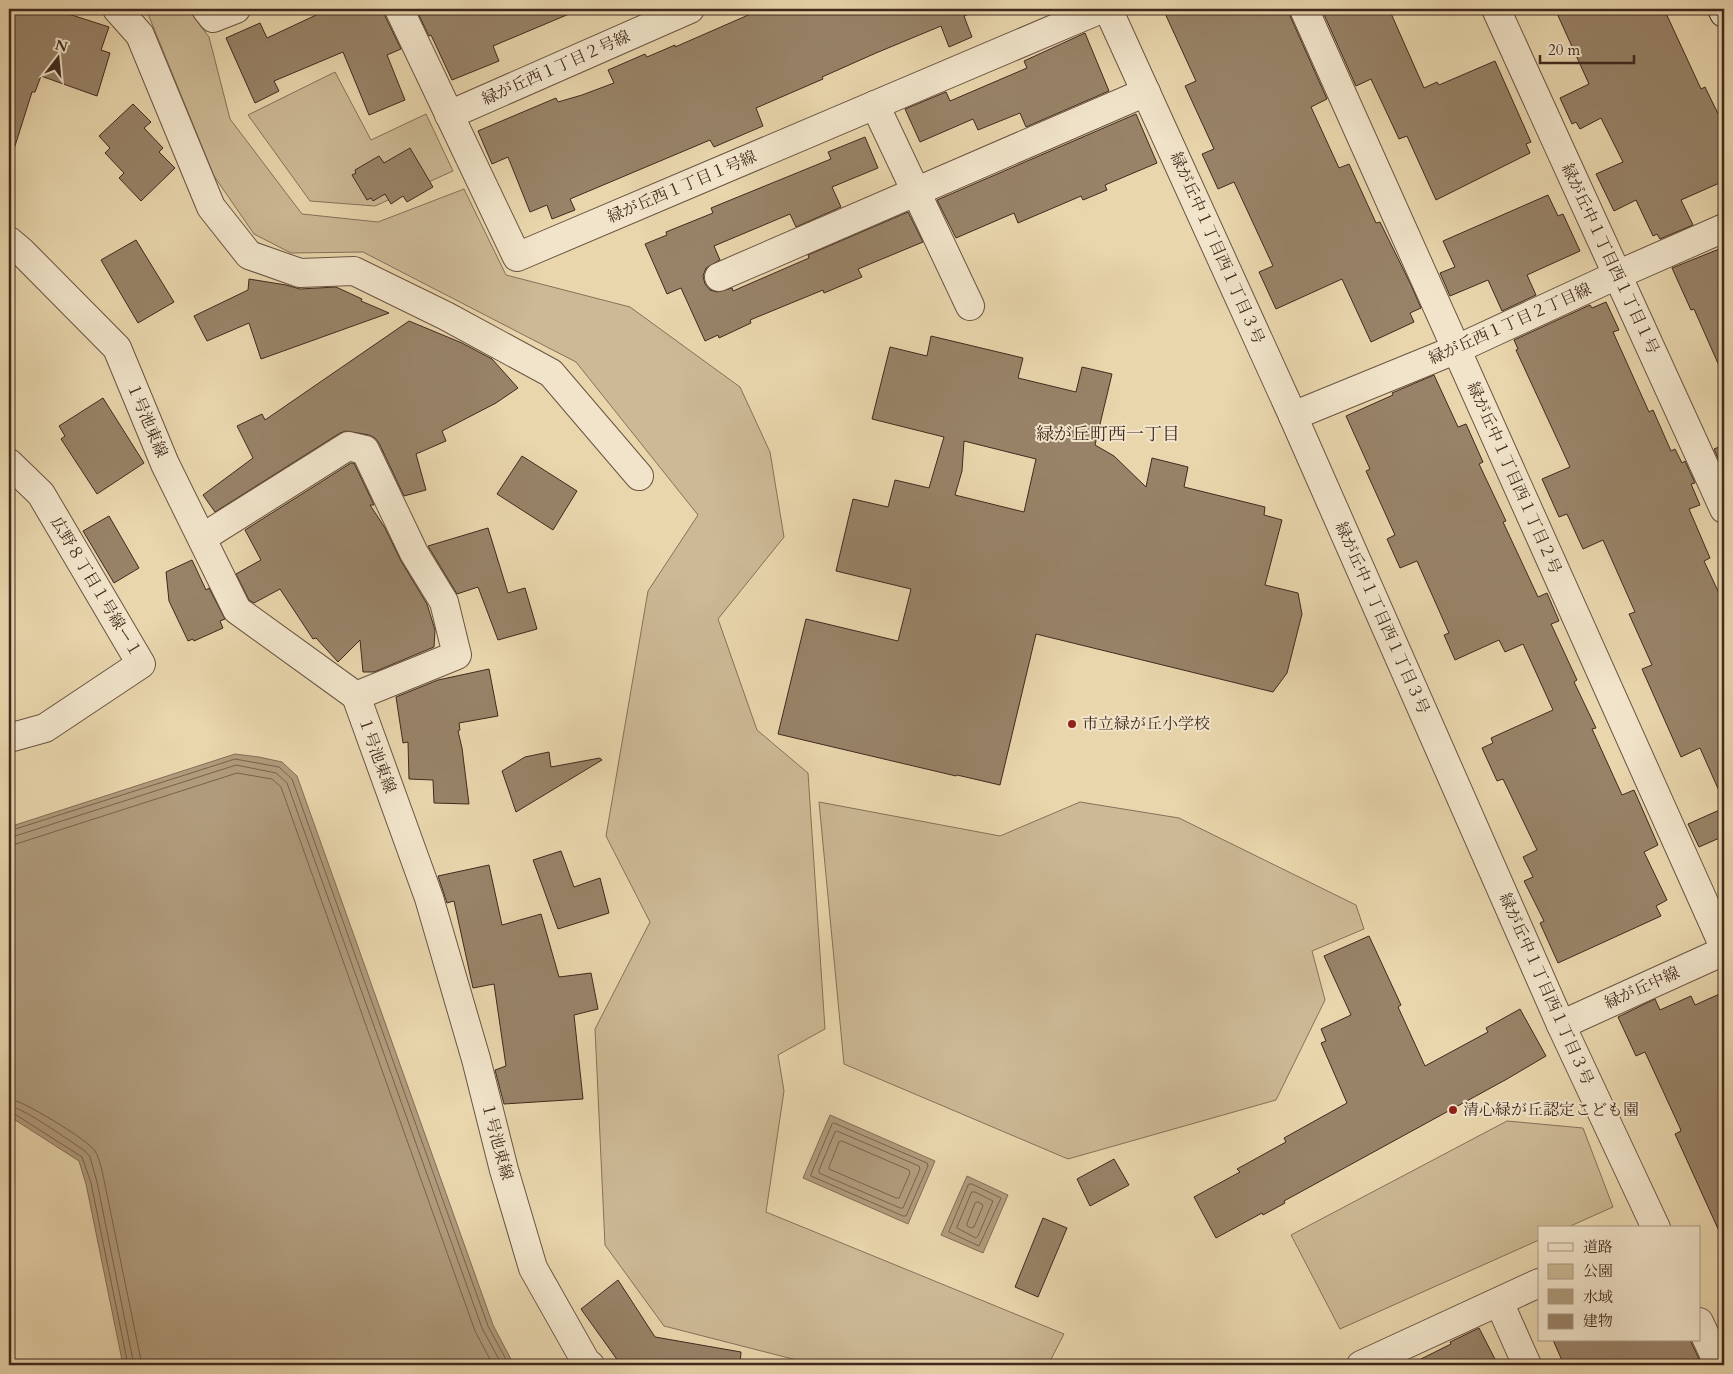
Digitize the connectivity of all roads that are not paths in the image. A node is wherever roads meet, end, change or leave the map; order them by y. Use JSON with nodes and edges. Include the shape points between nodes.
{"nodes":[{"id":1,"x":117,"y":9,"type":"edge"},
{"id":2,"x":206,"y":9,"type":"edge"},
{"id":3,"x":236,"y":9,"type":"edge"},
{"id":4,"x":399,"y":9,"type":"edge"},
{"id":5,"x":690,"y":9,"type":"edge"},
{"id":6,"x":1101,"y":9,"type":"edge"},
{"id":7,"x":1108,"y":9,"type":"edge"},
{"id":8,"x":1304,"y":9,"type":"edge"},
{"id":9,"x":1496,"y":9,"type":"edge"},
{"id":10,"x":1722,"y":9,"type":"edge"},
{"id":11,"x":1724,"y":14,"type":"edge"},
{"id":12,"x":1146,"y":92,"type":"junction"},
{"id":13,"x":875,"y":105,"type":"junction"},
{"id":14,"x":449,"y":115,"type":"junction"},
{"id":15,"x":915,"y":191,"type":"junction"},
{"id":16,"x":1724,"y":228,"type":"edge"},
{"id":17,"x":9,"y":241,"type":"edge"},
{"id":18,"x":1617,"y":275,"type":"junction"},
{"id":19,"x":719,"y":277,"type":"dead end"},
{"id":20,"x":970,"y":306,"type":"dead end"},
{"id":21,"x":1457,"y":349,"type":"junction"},
{"id":22,"x":1294,"y":416,"type":"junction"},
{"id":23,"x":9,"y":463,"type":"edge"},
{"id":24,"x":639,"y":476,"type":"dead end"},
{"id":25,"x":1724,"y":509,"type":"edge"},
{"id":26,"x":202,"y":538,"type":"junction"},
{"id":27,"x":356,"y":696,"type":"junction"},
{"id":28,"x":9,"y":738,"type":"edge"},
{"id":29,"x":1724,"y":947,"type":"edge"},
{"id":30,"x":1724,"y":951,"type":"edge"},
{"id":31,"x":1561,"y":1025,"type":"junction"},
{"id":32,"x":1655,"y":1226,"type":"edge"},
{"id":33,"x":1538,"y":1283,"type":"edge"},
{"id":34,"x":1499,"y":1302,"type":"junction"},
{"id":35,"x":1700,"y":1324,"type":"edge"},
{"id":36,"x":590,"y":1365,"type":"edge"},
{"id":37,"x":1361,"y":1365,"type":"edge"},
{"id":38,"x":1527,"y":1365,"type":"edge"},
{"id":39,"x":1719,"y":1365,"type":"edge"}],
"edges":[{"from":1,"to":24,"type":"street","via":[[140,35],[211,206],[248,255],[300,273],[354,271],[446,316],[551,374]]},
{"from":2,"to":3,"type":"street","via":[[213,18]]},
{"from":4,"to":14,"type":"street","name":"緑が丘西１丁目１号線"},
{"from":5,"to":14,"type":"street","name":"緑が丘西１丁目２号線"},
{"from":6,"to":13,"type":"street","name":"緑が丘西１丁目１号線"},
{"from":7,"to":12,"type":"street","name":"緑が丘中１丁目西１丁目３号"},
{"from":8,"to":21,"type":"street","name":"緑が丘中１丁目西１丁目２号"},
{"from":9,"to":18,"type":"street","name":"緑が丘中１丁目西１丁目１号"},
{"from":10,"to":11,"type":"street"},
{"from":12,"to":15,"type":"street"},
{"from":12,"to":22,"type":"street","name":"緑が丘中１丁目西１丁目３号"},
{"from":13,"to":14,"type":"street","name":"緑が丘西１丁目１号線","via":[[516,257]]},
{"from":13,"to":15,"type":"street"},
{"from":15,"to":19,"type":"street"},
{"from":15,"to":20,"type":"street"},
{"from":16,"to":18,"type":"street","name":"緑が丘西１丁目２丁目線"},
{"from":17,"to":26,"type":"street","name":"１号池東線","via":[[117,348],[165,464]]},
{"from":18,"to":21,"type":"street","name":"緑が丘西１丁目２丁目線"},
{"from":18,"to":25,"type":"street","name":"緑が丘中１丁目西１丁目１号"},
{"from":21,"to":22,"type":"street","name":"緑が丘西１丁目２丁目線"},
{"from":21,"to":29,"type":"street","name":"緑が丘中１丁目西１丁目２号"},
{"from":22,"to":31,"type":"street","name":"緑が丘中１丁目西１丁目３号"},
{"from":23,"to":28,"type":"street","name":"広野８丁目１号線ー１","via":[[41,494],[141,664],[45,728]]},
{"from":26,"to":27,"type":"street","name":"１号池東線","via":[[237,610]]},
{"from":26,"to":27,"type":"street","via":[[348,446],[365,450],[414,553],[444,602],[457,655]]},
{"from":27,"to":36,"type":"street","name":"１号池東線","via":[[429,898],[533,1268]]},
{"from":30,"to":31,"type":"street","name":"緑が丘中線"},
{"from":31,"to":32,"type":"street","name":"緑が丘中１丁目西１丁目３号"},
{"from":33,"to":34,"type":"street"},
{"from":34,"to":37,"type":"street"},
{"from":34,"to":38,"type":"street"},
{"from":35,"to":39,"type":"street"}]}
